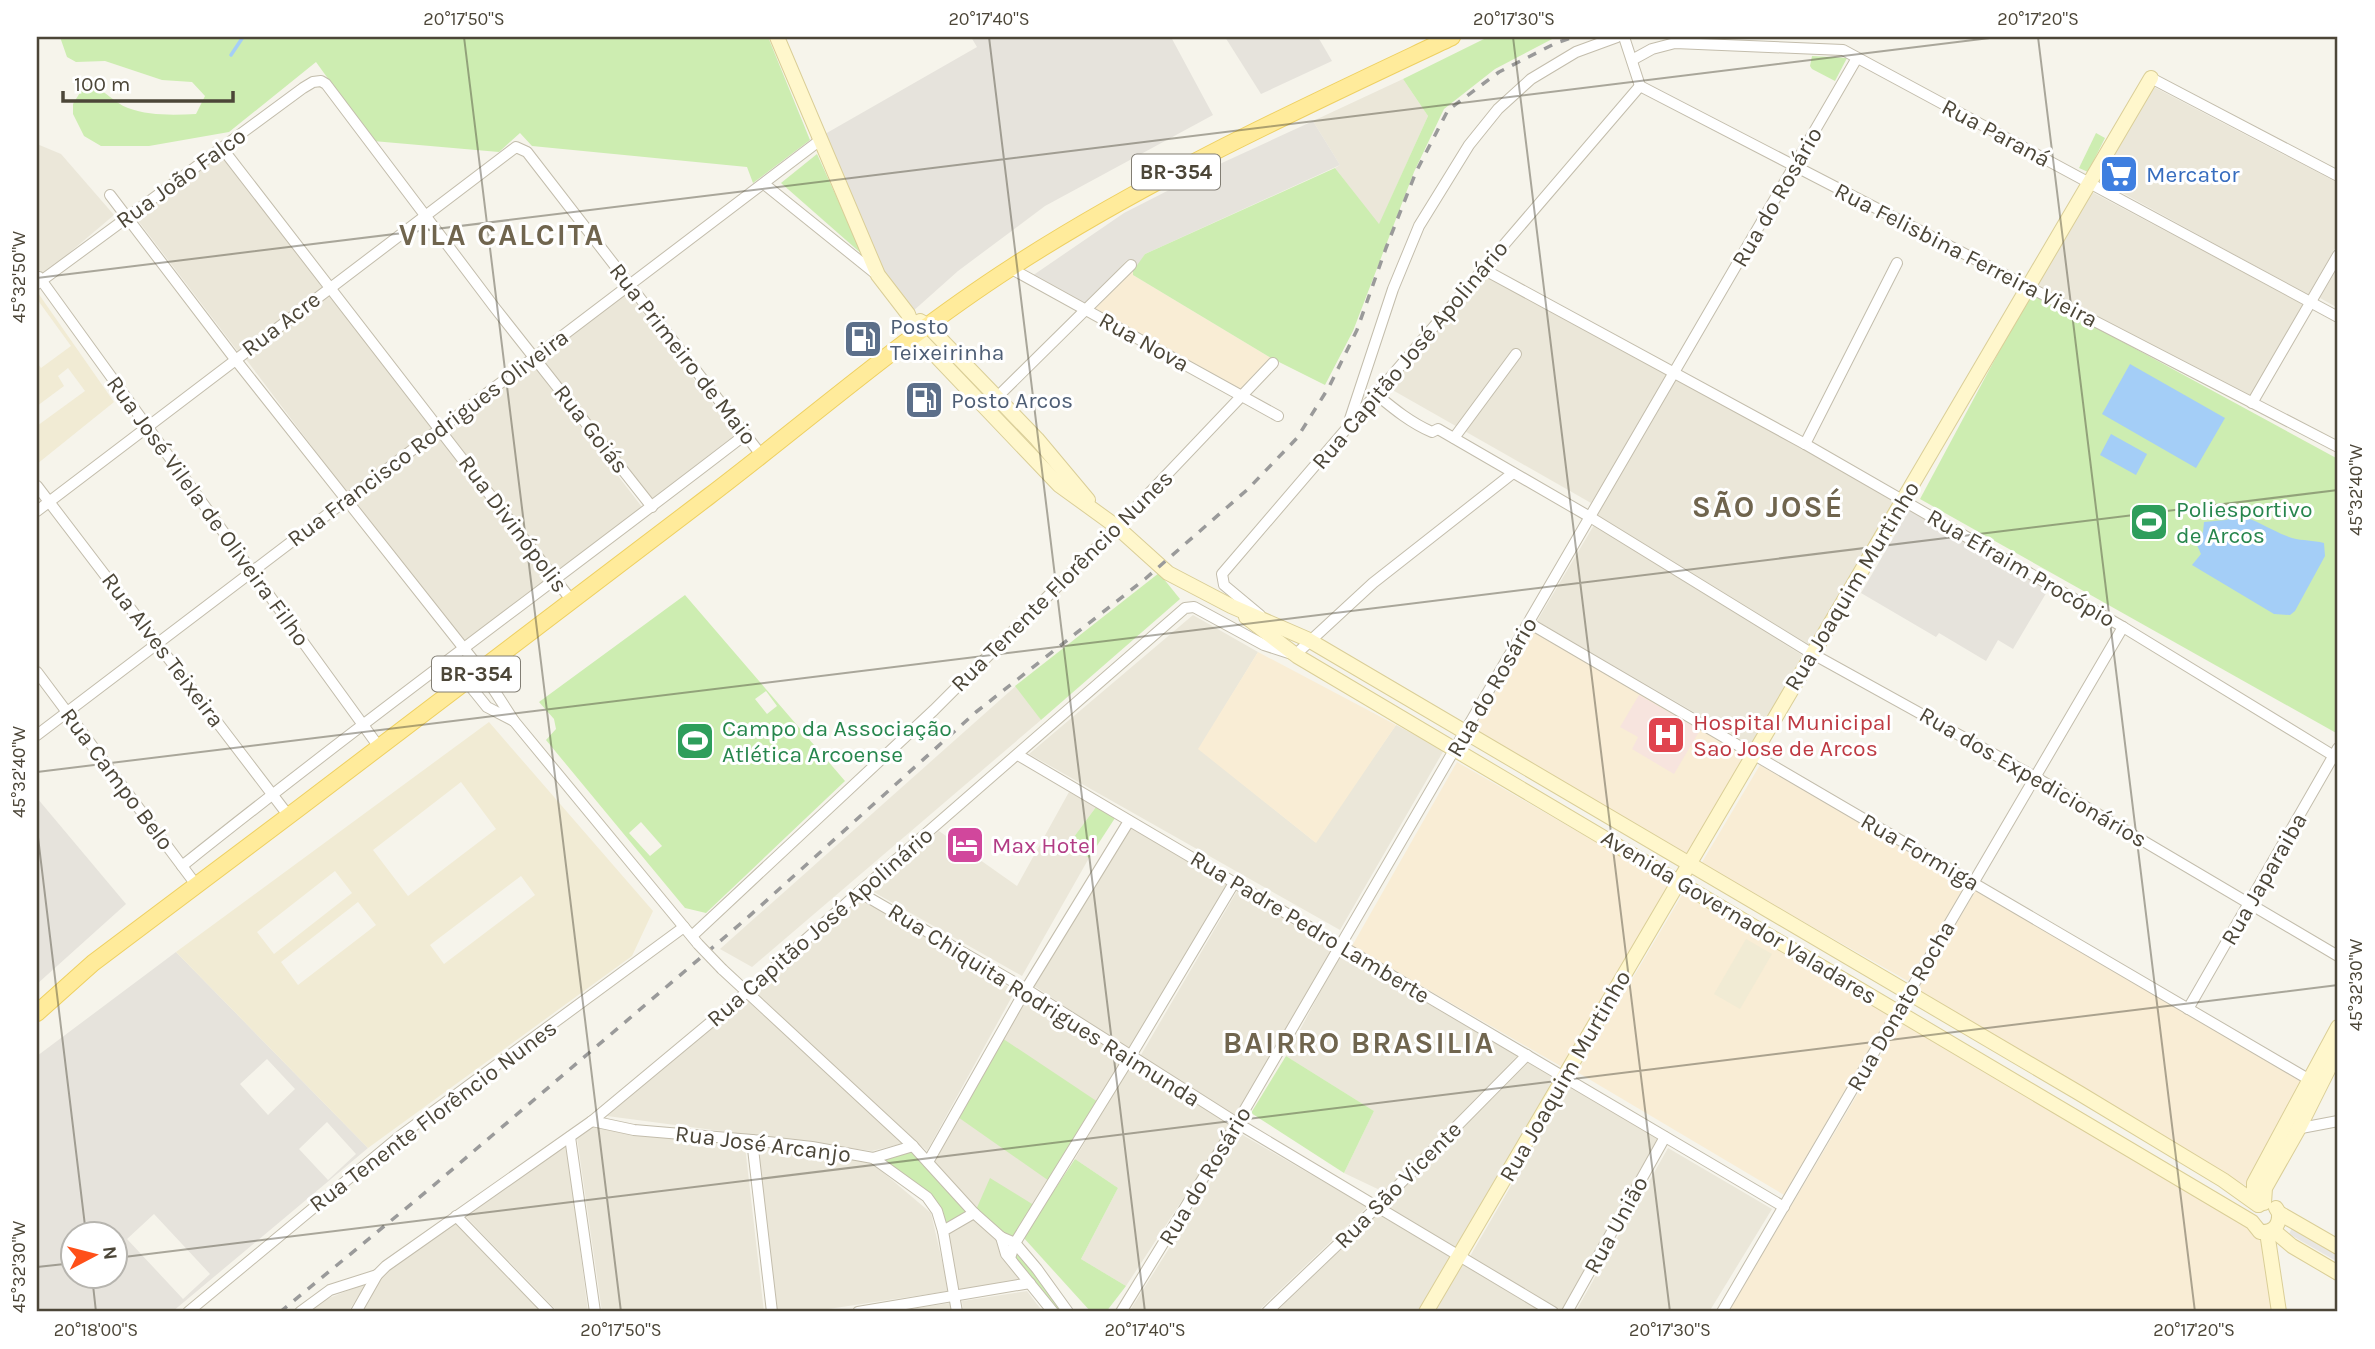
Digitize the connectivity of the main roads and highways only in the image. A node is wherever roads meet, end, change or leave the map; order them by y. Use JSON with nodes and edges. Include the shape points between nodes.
{"nodes":[{"id":1,"x":1452,"y":37,"type":"edge"},
{"id":2,"x":37,"y":1013,"type":"edge"}],
"edges":[{"from":1,"to":2,"type":"main road","number":"BR-354","via":[[1123,199],[1010,268],[922,330],[93,963]]}]}
